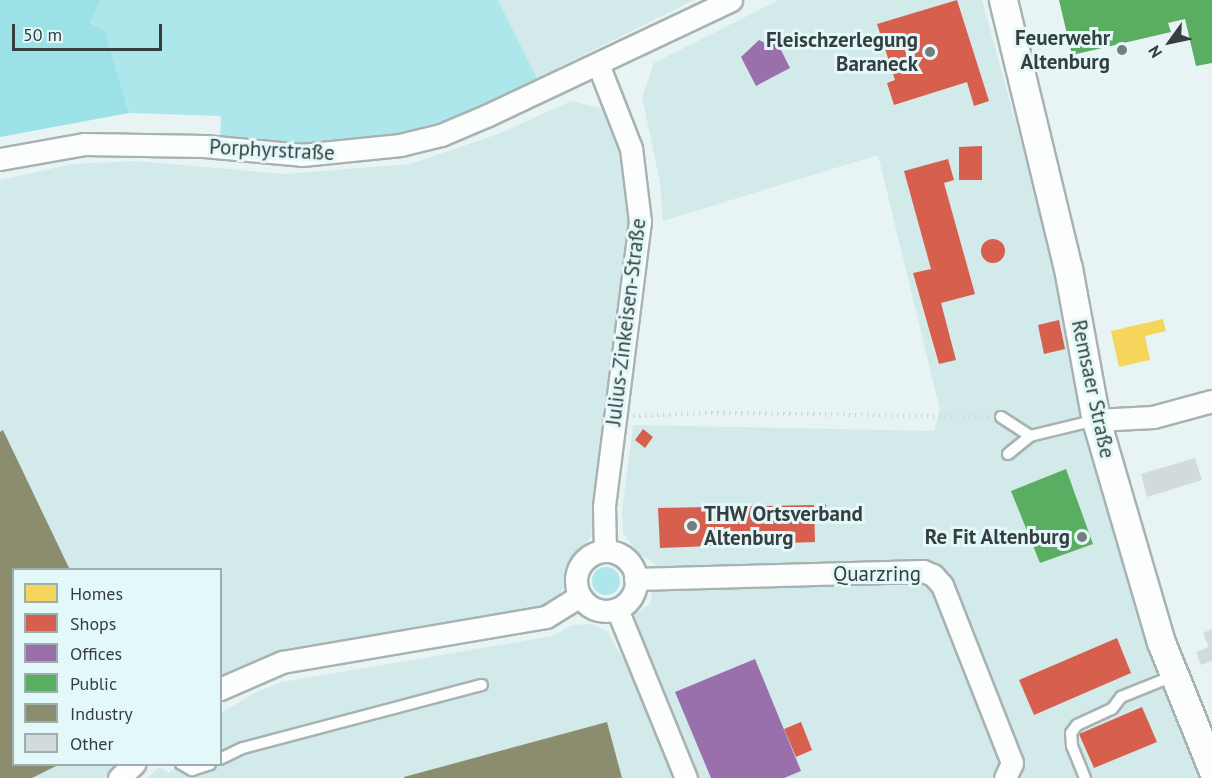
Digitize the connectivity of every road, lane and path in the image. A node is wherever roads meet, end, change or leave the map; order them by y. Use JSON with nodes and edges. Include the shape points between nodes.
{"nodes":[{"id":1,"x":730,"y":0,"type":"edge"},
{"id":2,"x":1003,"y":0,"type":"edge"},
{"id":3,"x":598,"y":64,"type":"junction"},
{"id":4,"x":0,"y":159,"type":"edge"},
{"id":5,"x":1212,"y":401,"type":"edge"},
{"id":6,"x":615,"y":417,"type":"junction"},
{"id":7,"x":1001,"y":417,"type":"joint"},
{"id":8,"x":1096,"y":420,"type":"junction"},
{"id":9,"x":1030,"y":436,"type":"junction"},
{"id":10,"x":1008,"y":454,"type":"dead end"},
{"id":11,"x":605,"y":551,"type":"junction"},
{"id":12,"x":635,"y":579,"type":"junction"},
{"id":13,"x":580,"y":596,"type":"junction"},
{"id":14,"x":617,"y":609,"type":"junction"},
{"id":15,"x":1173,"y":676,"type":"junction"},
{"id":16,"x":482,"y":685,"type":"dead end"},
{"id":17,"x":222,"y":688,"type":"edge"},
{"id":18,"x":222,"y":758,"type":"edge"},
{"id":19,"x":133,"y":766,"type":"edge"},
{"id":20,"x":208,"y":766,"type":"edge"},
{"id":21,"x":1212,"y":769,"type":"edge"},
{"id":22,"x":193,"y":774,"type":"edge"},
{"id":23,"x":119,"y":778,"type":"edge"},
{"id":24,"x":686,"y":778,"type":"edge"},
{"id":25,"x":1005,"y":778,"type":"edge"},
{"id":26,"x":1085,"y":778,"type":"edge"}],
"edges":[{"from":1,"to":3,"type":"street","name":"Porphyrstraße"},
{"from":2,"to":8,"type":"street","name":"Remsaer Straße","via":[[1068,268]]},
{"from":3,"to":4,"type":"street","name":"Porphyrstraße","via":[[441,135],[390,147],[302,155],[204,146],[84,144]]},
{"from":3,"to":6,"type":"street","name":"Julius-Zinkeisen-Straße","via":[[631,148],[640,221]]},
{"from":5,"to":8,"type":"street","via":[[1152,417]]},
{"from":6,"to":7,"type":"path","via":[[705,413]]},
{"from":6,"to":11,"type":"street","name":"Julius-Zinkeisen-Straße","via":[[604,507]]},
{"from":7,"to":9,"type":"lane"},
{"from":8,"to":9,"type":"lane"},
{"from":8,"to":15,"type":"street","name":"Remsaer Straße"},
{"from":9,"to":10,"type":"lane"},
{"from":11,"to":12,"type":"street","via":[[629,562]]},
{"from":11,"to":13,"type":"street","via":[[595,553],[579,566],[576,576]]},
{"from":12,"to":14,"type":"street","via":[[631,597]]},
{"from":12,"to":25,"type":"street","name":"Quarzring","via":[[923,571],[933,575],[942,585],[1012,764]]},
{"from":13,"to":14,"type":"street","via":[[592,608]]},
{"from":13,"to":17,"type":"street","via":[[546,617],[282,662]]},
{"from":14,"to":24,"type":"street"},
{"from":15,"to":21,"type":"street","name":"Remsaer Straße"},
{"from":15,"to":26,"type":"lane","via":[[1122,697],[1112,709],[1077,725],[1071,733],[1072,746]]},
{"from":16,"to":18,"type":"lane","via":[[243,748]]},
{"from":19,"to":23,"type":"street"},
{"from":20,"to":22,"type":"lane"}]}
